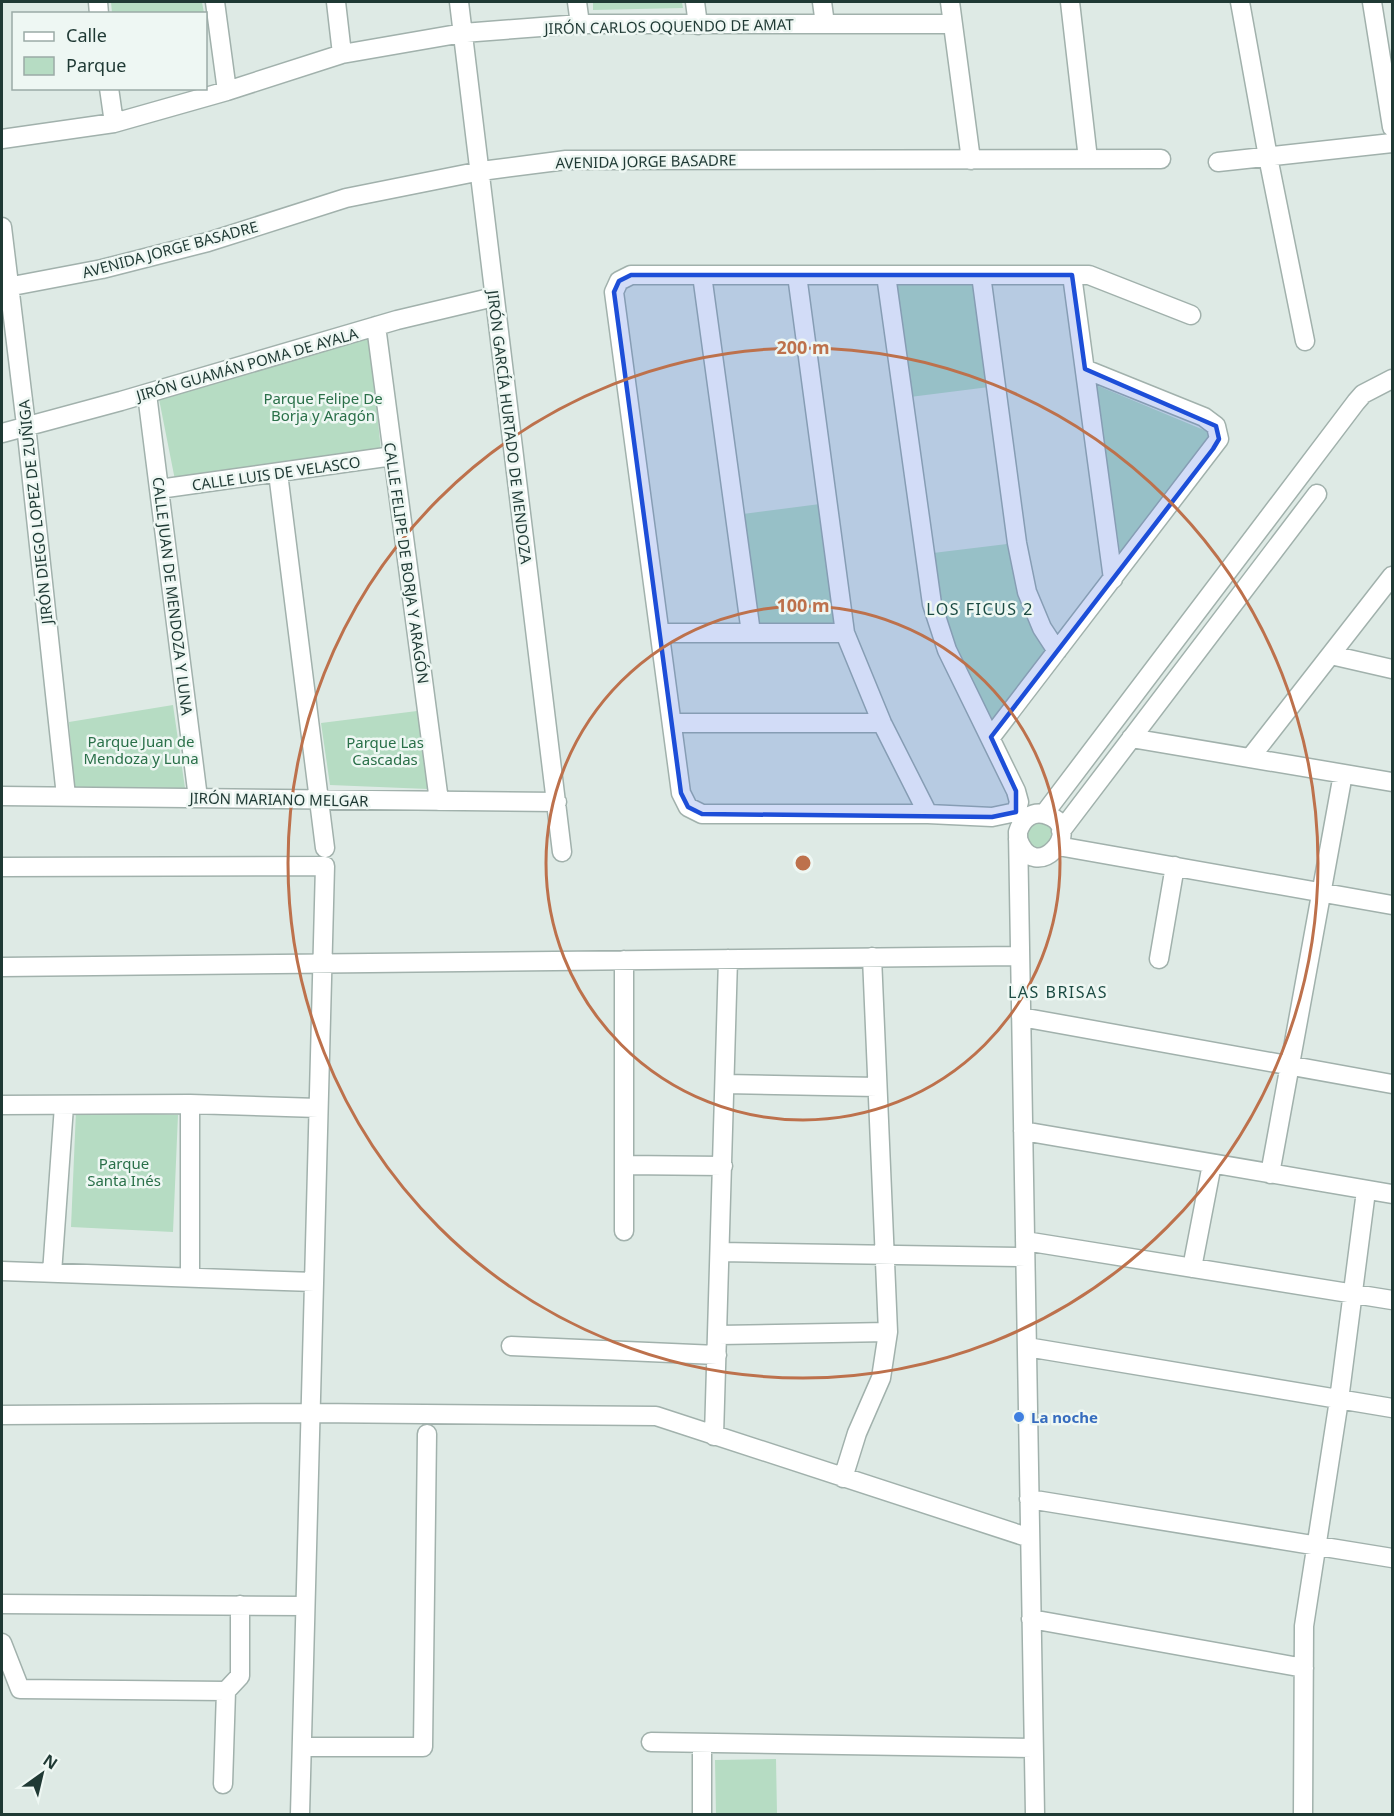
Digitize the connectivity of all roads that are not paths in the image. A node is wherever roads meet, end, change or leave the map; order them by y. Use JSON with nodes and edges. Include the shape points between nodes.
{"nodes":[{"id":1,"x":215,"y":2,"type":"edge"},
{"id":2,"x":336,"y":2,"type":"edge"},
{"id":3,"x":459,"y":2,"type":"edge"},
{"id":4,"x":577,"y":2,"type":"edge"},
{"id":5,"x":695,"y":2,"type":"edge"},
{"id":6,"x":822,"y":2,"type":"edge"},
{"id":7,"x":950,"y":2,"type":"edge"},
{"id":8,"x":1070,"y":2,"type":"edge"},
{"id":9,"x":1240,"y":2,"type":"edge"},
{"id":10,"x":1372,"y":2,"type":"edge"},
{"id":11,"x":580,"y":24,"type":"junction"},
{"id":12,"x":825,"y":24,"type":"junction"},
{"id":13,"x":953,"y":24,"type":"junction"},
{"id":14,"x":698,"y":25,"type":"junction"},
{"id":15,"x":463,"y":33,"type":"junction"},
{"id":16,"x":342,"y":54,"type":"junction"},
{"id":17,"x":109,"y":90,"type":"edge"},
{"id":18,"x":227,"y":91,"type":"junction"},
{"id":19,"x":114,"y":123,"type":"junction"},
{"id":20,"x":1392,"y":127,"type":"edge"},
{"id":21,"x":2,"y":139,"type":"edge"},
{"id":22,"x":1392,"y":143,"type":"edge"},
{"id":23,"x":1268,"y":157,"type":"junction"},
{"id":24,"x":1088,"y":159,"type":"junction"},
{"id":25,"x":1161,"y":159,"type":"dead end"},
{"id":26,"x":971,"y":160,"type":"junction"},
{"id":27,"x":1218,"y":162,"type":"dead end"},
{"id":28,"x":481,"y":171,"type":"junction"},
{"id":29,"x":2,"y":227,"type":"edge"},
{"id":30,"x":702,"y":275,"type":"junction"},
{"id":31,"x":797,"y":275,"type":"junction"},
{"id":32,"x":886,"y":275,"type":"junction"},
{"id":33,"x":981,"y":275,"type":"junction"},
{"id":34,"x":1072,"y":275,"type":"junction"},
{"id":35,"x":5,"y":288,"type":"edge"},
{"id":36,"x":494,"y":297,"type":"junction"},
{"id":37,"x":1191,"y":315,"type":"dead end"},
{"id":38,"x":376,"y":326,"type":"junction"},
{"id":39,"x":1305,"y":341,"type":"dead end"},
{"id":40,"x":1085,"y":369,"type":"junction"},
{"id":41,"x":1392,"y":379,"type":"edge"},
{"id":42,"x":147,"y":394,"type":"junction"},
{"id":43,"x":26,"y":426,"type":"junction"},
{"id":44,"x":2,"y":433,"type":"edge"},
{"id":45,"x":393,"y":456,"type":"junction"},
{"id":46,"x":278,"y":473,"type":"junction"},
{"id":47,"x":159,"y":489,"type":"junction"},
{"id":48,"x":1317,"y":494,"type":"dead end"},
{"id":49,"x":1392,"y":576,"type":"edge"},
{"id":50,"x":1113,"y":579,"type":"junction"},
{"id":51,"x":660,"y":633,"type":"junction"},
{"id":52,"x":751,"y":633,"type":"junction"},
{"id":53,"x":845,"y":633,"type":"junction"},
{"id":54,"x":1057,"y":651,"type":"junction"},
{"id":55,"x":1331,"y":655,"type":"junction"},
{"id":56,"x":1392,"y":669,"type":"edge"},
{"id":57,"x":672,"y":723,"type":"junction"},
{"id":58,"x":882,"y":723,"type":"junction"},
{"id":59,"x":991,"y":737,"type":"junction"},
{"id":60,"x":1131,"y":738,"type":"junction"},
{"id":61,"x":1250,"y":758,"type":"junction"},
{"id":62,"x":1343,"y":774,"type":"junction"},
{"id":63,"x":1392,"y":782,"type":"edge"},
{"id":64,"x":2,"y":796,"type":"edge"},
{"id":65,"x":66,"y":796,"type":"junction"},
{"id":66,"x":198,"y":798,"type":"junction"},
{"id":67,"x":319,"y":800,"type":"junction"},
{"id":68,"x":439,"y":801,"type":"junction"},
{"id":69,"x":557,"y":802,"type":"junction"},
{"id":70,"x":928,"y":814,"type":"junction"},
{"id":71,"x":1044,"y":814,"type":"junction"},
{"id":72,"x":1020,"y":816,"type":"junction"},
{"id":73,"x":1018,"y":839,"type":"junction"},
{"id":74,"x":1059,"y":839,"type":"junction"},
{"id":75,"x":325,"y":848,"type":"dead end"},
{"id":76,"x":562,"y":852,"type":"dead end"},
{"id":77,"x":1041,"y":857,"type":"junction"},
{"id":78,"x":1175,"y":866,"type":"junction"},
{"id":79,"x":2,"y":867,"type":"edge"},
{"id":80,"x":1019,"y":887,"type":"junction"},
{"id":81,"x":1322,"y":891,"type":"junction"},
{"id":82,"x":1392,"y":905,"type":"edge"},
{"id":83,"x":1020,"y":956,"type":"junction"},
{"id":84,"x":872,"y":957,"type":"junction"},
{"id":85,"x":728,"y":959,"type":"junction"},
{"id":86,"x":624,"y":960,"type":"junction"},
{"id":87,"x":1159,"y":960,"type":"dead end"},
{"id":88,"x":322,"y":963,"type":"junction"},
{"id":89,"x":2,"y":967,"type":"edge"},
{"id":90,"x":1021,"y":1017,"type":"junction"},
{"id":91,"x":1290,"y":1065,"type":"junction"},
{"id":92,"x":725,"y":1084,"type":"junction"},
{"id":93,"x":1392,"y":1084,"type":"edge"},
{"id":94,"x":877,"y":1087,"type":"junction"},
{"id":95,"x":190,"y":1104,"type":"junction"},
{"id":96,"x":2,"y":1105,"type":"edge"},
{"id":97,"x":64,"y":1106,"type":"junction"},
{"id":98,"x":318,"y":1108,"type":"junction"},
{"id":99,"x":1023,"y":1131,"type":"junction"},
{"id":100,"x":1212,"y":1164,"type":"junction"},
{"id":101,"x":624,"y":1165,"type":"junction"},
{"id":102,"x":723,"y":1166,"type":"junction"},
{"id":103,"x":1270,"y":1174,"type":"junction"},
{"id":104,"x":1366,"y":1191,"type":"junction"},
{"id":105,"x":1392,"y":1194,"type":"edge"},
{"id":106,"x":624,"y":1231,"type":"dead end"},
{"id":107,"x":1025,"y":1249,"type":"junction"},
{"id":108,"x":720,"y":1252,"type":"junction"},
{"id":109,"x":883,"y":1255,"type":"junction"},
{"id":110,"x":1192,"y":1268,"type":"junction"},
{"id":111,"x":2,"y":1271,"type":"edge"},
{"id":112,"x":52,"y":1273,"type":"junction"},
{"id":113,"x":190,"y":1278,"type":"junction"},
{"id":114,"x":314,"y":1282,"type":"junction"},
{"id":115,"x":1353,"y":1293,"type":"junction"},
{"id":116,"x":1392,"y":1300,"type":"edge"},
{"id":117,"x":888,"y":1332,"type":"junction"},
{"id":118,"x":719,"y":1335,"type":"junction"},
{"id":119,"x":511,"y":1346,"type":"dead end"},
{"id":120,"x":1027,"y":1347,"type":"junction"},
{"id":121,"x":717,"y":1355,"type":"junction"},
{"id":122,"x":1340,"y":1400,"type":"junction"},
{"id":123,"x":1392,"y":1408,"type":"edge"},
{"id":124,"x":310,"y":1413,"type":"junction"},
{"id":125,"x":2,"y":1415,"type":"edge"},
{"id":126,"x":427,"y":1434,"type":"dead end"},
{"id":127,"x":714,"y":1436,"type":"junction"},
{"id":128,"x":843,"y":1478,"type":"junction"},
{"id":129,"x":1029,"y":1498,"type":"junction"},
{"id":130,"x":1030,"y":1538,"type":"junction"},
{"id":131,"x":1317,"y":1545,"type":"junction"},
{"id":132,"x":1392,"y":1558,"type":"edge"},
{"id":133,"x":2,"y":1604,"type":"edge"},
{"id":134,"x":240,"y":1605,"type":"junction"},
{"id":135,"x":305,"y":1606,"type":"junction"},
{"id":136,"x":1031,"y":1619,"type":"junction"},
{"id":137,"x":2,"y":1643,"type":"edge"},
{"id":138,"x":1304,"y":1668,"type":"junction"},
{"id":139,"x":226,"y":1691,"type":"junction"},
{"id":140,"x":651,"y":1742,"type":"dead end"},
{"id":141,"x":702,"y":1743,"type":"junction"},
{"id":142,"x":302,"y":1747,"type":"junction"},
{"id":143,"x":1034,"y":1748,"type":"junction"},
{"id":144,"x":223,"y":1784,"type":"dead end"},
{"id":145,"x":300,"y":1815,"type":"edge"},
{"id":146,"x":702,"y":1815,"type":"edge"},
{"id":147,"x":1035,"y":1815,"type":"edge"},
{"id":148,"x":1303,"y":1815,"type":"edge"}],
"edges":[{"from":1,"to":18,"type":"street"},
{"from":2,"to":16,"type":"street"},
{"from":3,"to":15,"type":"street","name":"JIRÓN GARCÍA HURTADO DE MENDOZA"},
{"from":4,"to":11,"type":"street"},
{"from":5,"to":14,"type":"street"},
{"from":6,"to":12,"type":"street"},
{"from":7,"to":13,"type":"street"},
{"from":8,"to":24,"type":"street"},
{"from":9,"to":23,"type":"street"},
{"from":10,"to":20,"type":"street"},
{"from":11,"to":14,"type":"street","name":"JIRÓN CARLOS OQUENDO DE AMAT"},
{"from":11,"to":15,"type":"street","name":"JIRÓN CARLOS OQUENDO DE AMAT"},
{"from":12,"to":13,"type":"street","name":"JIRÓN CARLOS OQUENDO DE AMAT"},
{"from":12,"to":14,"type":"street","name":"JIRÓN CARLOS OQUENDO DE AMAT"},
{"from":13,"to":26,"type":"street"},
{"from":15,"to":16,"type":"street","name":"JIRÓN CARLOS OQUENDO DE AMAT"},
{"from":15,"to":28,"type":"street","name":"JIRÓN GARCÍA HURTADO DE MENDOZA"},
{"from":16,"to":18,"type":"street","name":"JIRÓN CARLOS OQUENDO DE AMAT"},
{"from":17,"to":19,"type":"street"},
{"from":18,"to":19,"type":"street","name":"JIRÓN CARLOS OQUENDO DE AMAT"},
{"from":19,"to":21,"type":"street","name":"JIRÓN CARLOS OQUENDO DE AMAT"},
{"from":22,"to":23,"type":"street"},
{"from":23,"to":27,"type":"street"},
{"from":23,"to":39,"type":"street"},
{"from":24,"to":25,"type":"street","name":"AVENIDA JORGE BASADRE"},
{"from":24,"to":26,"type":"street","name":"AVENIDA JORGE BASADRE"},
{"from":26,"to":28,"type":"street","name":"AVENIDA JORGE BASADRE","via":[[566,160]]},
{"from":28,"to":35,"type":"street","name":"AVENIDA JORGE BASADRE","via":[[346,198],[208,242]]},
{"from":28,"to":36,"type":"street","name":"JIRÓN GARCÍA HURTADO DE MENDOZA"},
{"from":29,"to":35,"type":"street","name":"JIRÓN DIEGO LOPEZ DE ZUÑIGA"},
{"from":30,"to":31,"type":"street"},
{"from":30,"to":51,"type":"street","via":[[631,275],[619,281],[614,292]]},
{"from":30,"to":52,"type":"street"},
{"from":31,"to":32,"type":"street"},
{"from":31,"to":53,"type":"street"},
{"from":32,"to":33,"type":"street"},
{"from":32,"to":59,"type":"street","via":[[932,604],[947,650]]},
{"from":33,"to":34,"type":"street"},
{"from":33,"to":54,"type":"street","via":[[1017,543],[1027,592]]},
{"from":34,"to":37,"type":"street","via":[[1106,279]]},
{"from":34,"to":40,"type":"street"},
{"from":35,"to":43,"type":"street","name":"JIRÓN DIEGO LOPEZ DE ZUÑIGA"},
{"from":36,"to":38,"type":"street","name":"JIRÓN GUAMÁN POMA DE AYALA"},
{"from":36,"to":69,"type":"street","name":"JIRÓN GARCÍA HURTADO DE MENDOZA"},
{"from":38,"to":42,"type":"street","name":"JIRÓN GUAMÁN POMA DE AYALA"},
{"from":38,"to":45,"type":"street","name":"CALLE FELIPE DE BORJA Y ARAGÓN"},
{"from":40,"to":50,"type":"street"},
{"from":40,"to":50,"type":"street","via":[[1204,417],[1216,426],[1219,439]]},
{"from":41,"to":71,"type":"street","via":[[1356,402]]},
{"from":42,"to":43,"type":"street","name":"JIRÓN GUAMÁN POMA DE AYALA"},
{"from":42,"to":47,"type":"street","name":"CALLE JUAN DE MENDOZA Y LUNA"},
{"from":43,"to":44,"type":"street","name":"JIRÓN GUAMÁN POMA DE AYALA"},
{"from":43,"to":65,"type":"street","name":"JIRÓN DIEGO LOPEZ DE ZUÑIGA"},
{"from":45,"to":46,"type":"street","name":"CALLE LUIS DE VELASCO"},
{"from":45,"to":68,"type":"street","name":"CALLE FELIPE DE BORJA Y ARAGÓN"},
{"from":46,"to":47,"type":"street","name":"CALLE LUIS DE VELASCO"},
{"from":46,"to":67,"type":"street"},
{"from":47,"to":66,"type":"street","name":"CALLE JUAN DE MENDOZA Y LUNA"},
{"from":48,"to":60,"type":"street"},
{"from":49,"to":55,"type":"street"},
{"from":50,"to":54,"type":"street"},
{"from":51,"to":52,"type":"street"},
{"from":51,"to":57,"type":"street"},
{"from":52,"to":53,"type":"street"},
{"from":53,"to":58,"type":"street"},
{"from":54,"to":59,"type":"street"},
{"from":55,"to":56,"type":"street"},
{"from":55,"to":61,"type":"street"},
{"from":57,"to":58,"type":"street"},
{"from":57,"to":70,"type":"street","via":[[681,793],[688,807],[702,814]]},
{"from":58,"to":70,"type":"street"},
{"from":59,"to":72,"type":"street","via":[[1016,790]]},
{"from":60,"to":61,"type":"street"},
{"from":60,"to":74,"type":"street"},
{"from":61,"to":62,"type":"street"},
{"from":62,"to":63,"type":"street"},
{"from":62,"to":81,"type":"street"},
{"from":64,"to":65,"type":"street","name":"JIRÓN MARIANO MELGAR"},
{"from":65,"to":66,"type":"street","name":"JIRÓN MARIANO MELGAR"},
{"from":66,"to":67,"type":"street","name":"JIRÓN MARIANO MELGAR"},
{"from":67,"to":68,"type":"street","name":"JIRÓN MARIANO MELGAR"},
{"from":67,"to":75,"type":"street"},
{"from":68,"to":69,"type":"street","name":"JIRÓN MARIANO MELGAR"},
{"from":69,"to":76,"type":"street","name":"JIRÓN GARCÍA HURTADO DE MENDOZA"},
{"from":70,"to":72,"type":"street"},
{"from":71,"to":72,"type":"street"},
{"from":71,"to":74,"type":"street","via":[[1056,822]]},
{"from":72,"to":73,"type":"street"},
{"from":73,"to":77,"type":"street","via":[[1025,852]]},
{"from":73,"to":80,"type":"street"},
{"from":74,"to":77,"type":"street","via":[[1052,853]]},
{"from":74,"to":78,"type":"street"},
{"from":77,"to":80,"type":"street"},
{"from":78,"to":81,"type":"street"},
{"from":78,"to":87,"type":"street"},
{"from":79,"to":88,"type":"street","via":[[325,866]]},
{"from":80,"to":83,"type":"street"},
{"from":81,"to":82,"type":"street"},
{"from":81,"to":91,"type":"street"},
{"from":83,"to":84,"type":"street"},
{"from":83,"to":90,"type":"street"},
{"from":84,"to":85,"type":"street"},
{"from":84,"to":94,"type":"street"},
{"from":85,"to":86,"type":"street"},
{"from":85,"to":92,"type":"street"},
{"from":86,"to":88,"type":"street"},
{"from":86,"to":101,"type":"street"},
{"from":88,"to":89,"type":"street"},
{"from":88,"to":98,"type":"street"},
{"from":90,"to":91,"type":"street"},
{"from":90,"to":99,"type":"street"},
{"from":91,"to":93,"type":"street"},
{"from":91,"to":103,"type":"street"},
{"from":92,"to":94,"type":"street"},
{"from":92,"to":102,"type":"street"},
{"from":94,"to":109,"type":"street"},
{"from":95,"to":97,"type":"street"},
{"from":95,"to":98,"type":"street"},
{"from":95,"to":113,"type":"street"},
{"from":96,"to":97,"type":"street"},
{"from":97,"to":112,"type":"street"},
{"from":98,"to":114,"type":"street"},
{"from":99,"to":100,"type":"street"},
{"from":99,"to":107,"type":"street"},
{"from":100,"to":103,"type":"street"},
{"from":100,"to":110,"type":"street"},
{"from":101,"to":102,"type":"street"},
{"from":101,"to":106,"type":"street"},
{"from":102,"to":108,"type":"street"},
{"from":103,"to":104,"type":"street"},
{"from":104,"to":105,"type":"street"},
{"from":104,"to":115,"type":"street"},
{"from":107,"to":109,"type":"street"},
{"from":107,"to":110,"type":"street"},
{"from":107,"to":120,"type":"street"},
{"from":108,"to":109,"type":"street"},
{"from":108,"to":118,"type":"street"},
{"from":109,"to":117,"type":"street"},
{"from":110,"to":115,"type":"street"},
{"from":111,"to":112,"type":"street"},
{"from":112,"to":113,"type":"street"},
{"from":113,"to":114,"type":"street"},
{"from":114,"to":124,"type":"street"},
{"from":115,"to":116,"type":"street"},
{"from":115,"to":122,"type":"street"},
{"from":117,"to":118,"type":"street"},
{"from":117,"to":128,"type":"street","via":[[881,1378]]},
{"from":118,"to":121,"type":"street"},
{"from":119,"to":121,"type":"street"},
{"from":120,"to":122,"type":"street"},
{"from":120,"to":129,"type":"street"},
{"from":121,"to":127,"type":"street"},
{"from":122,"to":123,"type":"street"},
{"from":122,"to":131,"type":"street"},
{"from":124,"to":125,"type":"street"},
{"from":124,"to":127,"type":"street","via":[[656,1416]]},
{"from":124,"to":135,"type":"street"},
{"from":126,"to":142,"type":"street","via":[[423,1747]]},
{"from":127,"to":128,"type":"street"},
{"from":128,"to":130,"type":"street"},
{"from":129,"to":130,"type":"street"},
{"from":129,"to":131,"type":"street"},
{"from":130,"to":136,"type":"street"},
{"from":131,"to":132,"type":"street"},
{"from":131,"to":138,"type":"street","via":[[1304,1626]]},
{"from":133,"to":134,"type":"street"},
{"from":134,"to":135,"type":"street"},
{"from":134,"to":139,"type":"street","via":[[240,1676]]},
{"from":135,"to":142,"type":"street"},
{"from":136,"to":138,"type":"street"},
{"from":136,"to":143,"type":"street"},
{"from":137,"to":139,"type":"street","via":[[20,1689]]},
{"from":138,"to":148,"type":"street"},
{"from":139,"to":144,"type":"street"},
{"from":140,"to":141,"type":"street"},
{"from":141,"to":143,"type":"street"},
{"from":141,"to":146,"type":"street"},
{"from":142,"to":145,"type":"street"},
{"from":143,"to":147,"type":"street"}]}
